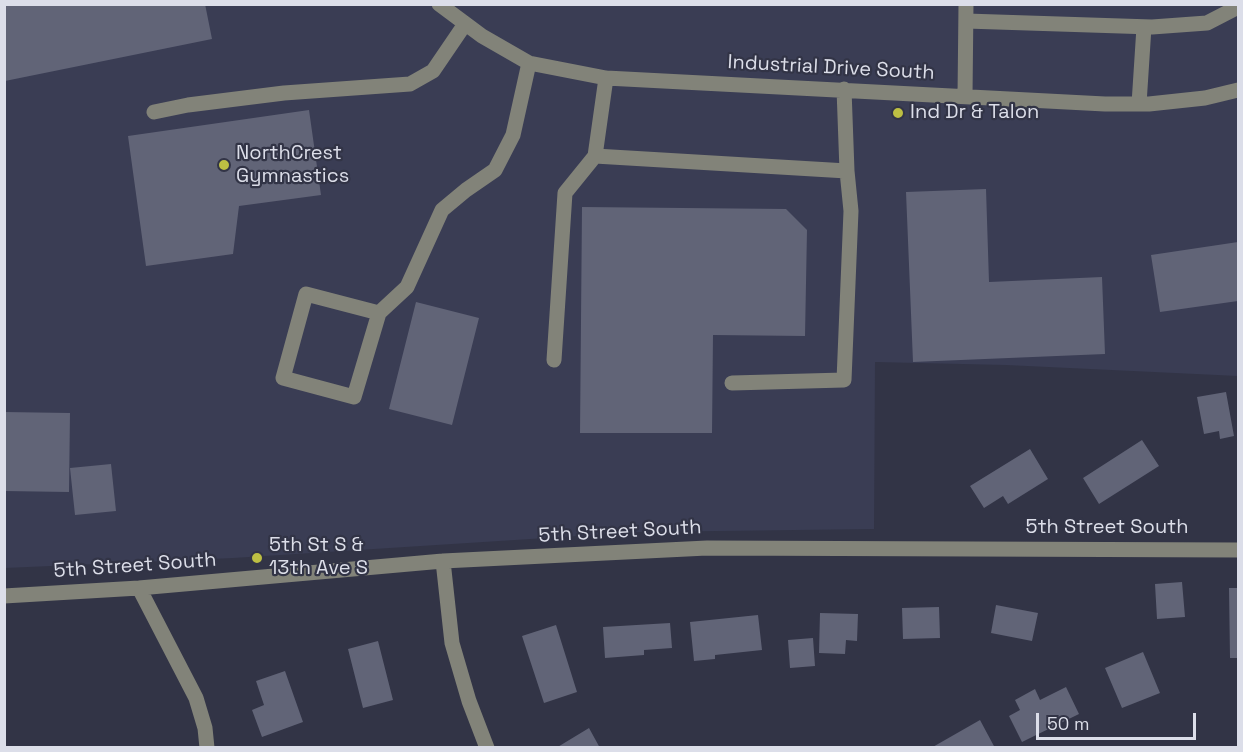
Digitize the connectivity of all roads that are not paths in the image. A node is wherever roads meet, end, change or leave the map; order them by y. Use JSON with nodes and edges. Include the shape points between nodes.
{"nodes":[{"id":1,"x":439,"y":4,"type":"edge"},
{"id":2,"x":966,"y":4,"type":"edge"},
{"id":3,"x":1239,"y":7,"type":"edge"},
{"id":4,"x":966,"y":21,"type":"junction"},
{"id":5,"x":465,"y":24,"type":"junction"},
{"id":6,"x":1144,"y":27,"type":"junction"},
{"id":7,"x":529,"y":63,"type":"junction"},
{"id":8,"x":606,"y":78,"type":"junction"},
{"id":9,"x":844,"y":89,"type":"junction"},
{"id":10,"x":1239,"y":90,"type":"edge"},
{"id":11,"x":965,"y":96,"type":"junction"},
{"id":12,"x":1139,"y":104,"type":"junction"},
{"id":13,"x":154,"y":112,"type":"dead end"},
{"id":14,"x":595,"y":156,"type":"junction"},
{"id":15,"x":848,"y":171,"type":"junction"},
{"id":16,"x":379,"y":314,"type":"junction"},
{"id":17,"x":554,"y":360,"type":"dead end"},
{"id":18,"x":732,"y":383,"type":"dead end"},
{"id":19,"x":1239,"y":550,"type":"edge"},
{"id":20,"x":444,"y":561,"type":"junction"},
{"id":21,"x":139,"y":588,"type":"junction"},
{"id":22,"x":4,"y":596,"type":"edge"},
{"id":23,"x":207,"y":747,"type":"edge"},
{"id":24,"x":487,"y":747,"type":"edge"}],
"edges":[{"from":1,"to":5,"type":"street","name":"Industrial Drive South"},
{"from":2,"to":4,"type":"street"},
{"from":3,"to":6,"type":"street","via":[[1206,23]]},
{"from":4,"to":6,"type":"street"},
{"from":4,"to":11,"type":"street"},
{"from":5,"to":7,"type":"street","name":"Industrial Drive South"},
{"from":5,"to":13,"type":"street","via":[[433,71],[410,84],[284,93]]},
{"from":6,"to":12,"type":"street"},
{"from":7,"to":8,"type":"street","name":"Industrial Drive South"},
{"from":7,"to":16,"type":"street","via":[[513,135],[495,170],[442,210],[407,287]]},
{"from":8,"to":9,"type":"street","name":"Industrial Drive South"},
{"from":8,"to":14,"type":"street"},
{"from":9,"to":11,"type":"street","name":"Industrial Drive South"},
{"from":9,"to":15,"type":"street"},
{"from":10,"to":12,"type":"street","name":"Industrial Drive South","via":[[1205,98]]},
{"from":11,"to":12,"type":"street","name":"Industrial Drive South"},
{"from":14,"to":15,"type":"street"},
{"from":14,"to":17,"type":"street","via":[[565,193]]},
{"from":15,"to":18,"type":"street","via":[[851,211],[844,380]]},
{"from":16,"to":16,"type":"street","via":[[354,397],[283,378],[306,294]]},
{"from":19,"to":20,"type":"street","name":"5th Street South","via":[[707,548]]},
{"from":20,"to":21,"type":"street","name":"5th Street South"},
{"from":20,"to":24,"type":"street","via":[[452,643]]},
{"from":21,"to":22,"type":"street","name":"5th Street South"},
{"from":21,"to":23,"type":"street","via":[[196,699]]}]}
